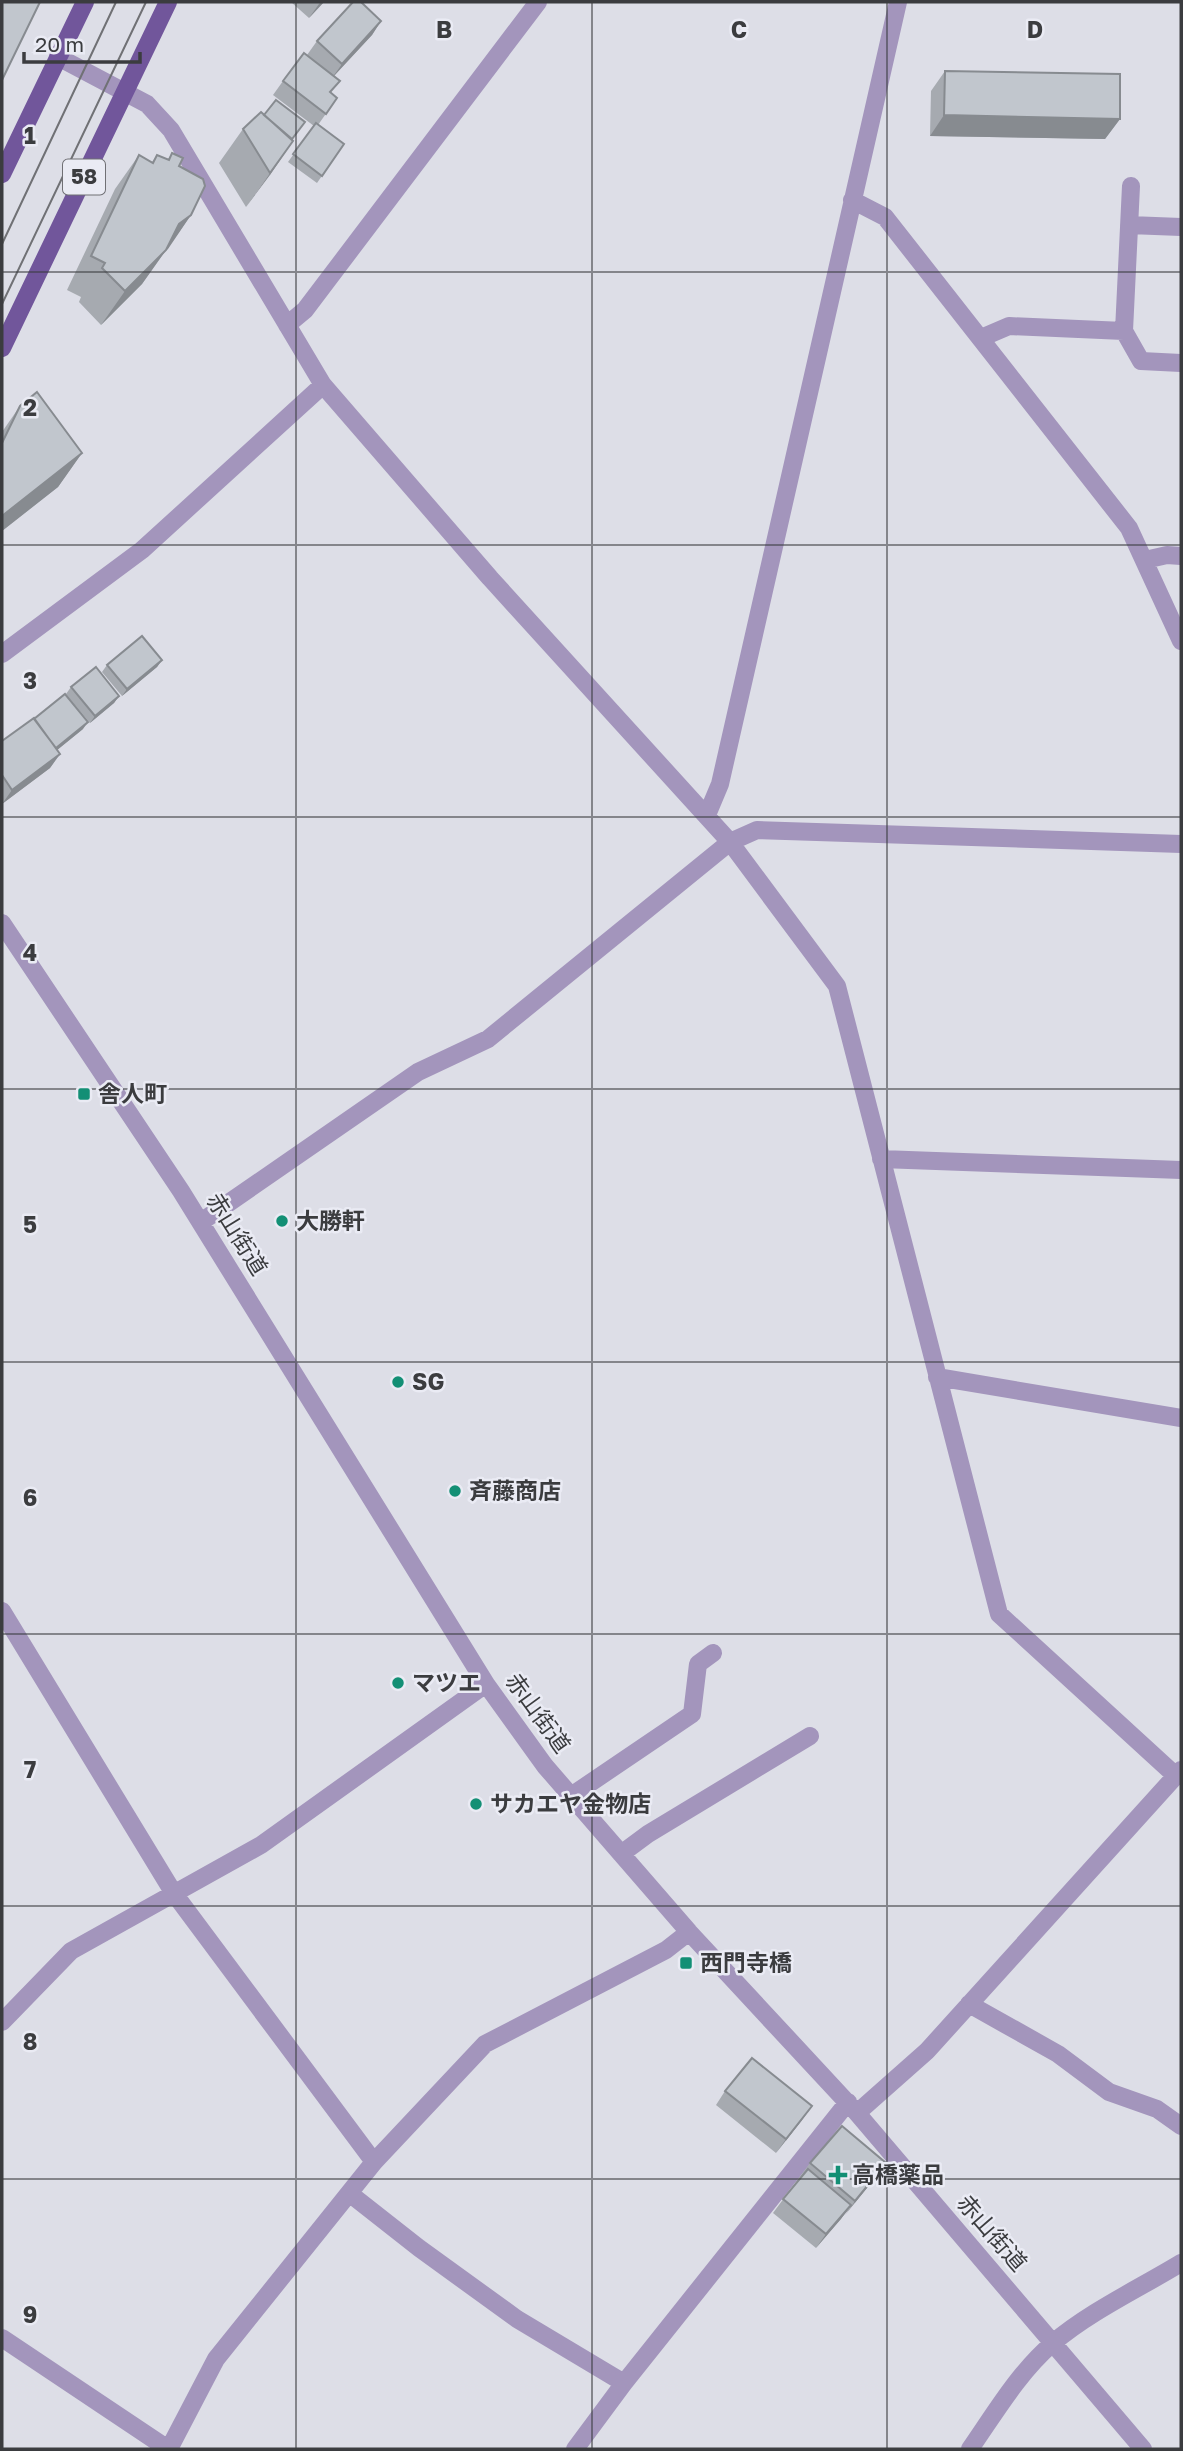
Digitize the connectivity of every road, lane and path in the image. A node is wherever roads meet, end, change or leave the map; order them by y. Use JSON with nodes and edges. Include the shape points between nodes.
{"nodes":[{"id":1,"x":85,"y":2,"type":"edge"},
{"id":2,"x":538,"y":2,"type":"edge"},
{"id":3,"x":898,"y":2,"type":"edge"},
{"id":4,"x":164,"y":3,"type":"edge"},
{"id":5,"x":58,"y":57,"type":"junction"},
{"id":6,"x":125,"y":90,"type":"junction"},
{"id":7,"x":2,"y":174,"type":"edge"},
{"id":8,"x":1130,"y":186,"type":"dead end"},
{"id":9,"x":852,"y":200,"type":"junction"},
{"id":10,"x":1129,"y":225,"type":"junction"},
{"id":11,"x":1181,"y":227,"type":"edge"},
{"id":12,"x":287,"y":325,"type":"junction"},
{"id":13,"x":1124,"y":331,"type":"junction"},
{"id":14,"x":981,"y":338,"type":"junction"},
{"id":15,"x":2,"y":348,"type":"edge"},
{"id":16,"x":1181,"y":363,"type":"edge"},
{"id":17,"x":323,"y":385,"type":"junction"},
{"id":18,"x":1181,"y":556,"type":"edge"},
{"id":19,"x":1145,"y":560,"type":"junction"},
{"id":20,"x":1181,"y":641,"type":"edge"},
{"id":21,"x":2,"y":654,"type":"edge"},
{"id":22,"x":707,"y":815,"type":"junction"},
{"id":23,"x":730,"y":842,"type":"junction"},
{"id":24,"x":1181,"y":844,"type":"edge"},
{"id":25,"x":2,"y":923,"type":"edge"},
{"id":26,"x":881,"y":1158,"type":"junction"},
{"id":27,"x":1181,"y":1170,"type":"edge"},
{"id":28,"x":201,"y":1222,"type":"junction"},
{"id":29,"x":937,"y":1377,"type":"junction"},
{"id":30,"x":1181,"y":1418,"type":"edge"},
{"id":31,"x":2,"y":1611,"type":"edge"},
{"id":32,"x":713,"y":1653,"type":"dead end"},
{"id":33,"x":486,"y":1684,"type":"junction"},
{"id":34,"x":810,"y":1736,"type":"dead end"},
{"id":35,"x":1180,"y":1774,"type":"edge"},
{"id":36,"x":571,"y":1796,"type":"junction"},
{"id":37,"x":621,"y":1854,"type":"junction"},
{"id":38,"x":173,"y":1892,"type":"junction"},
{"id":39,"x":689,"y":1932,"type":"junction"},
{"id":40,"x":969,"y":2004,"type":"junction"},
{"id":41,"x":2,"y":2022,"type":"edge"},
{"id":42,"x":852,"y":2108,"type":"junction"},
{"id":43,"x":1181,"y":2126,"type":"edge"},
{"id":44,"x":374,"y":2162,"type":"junction"},
{"id":45,"x":349,"y":2193,"type":"junction"},
{"id":46,"x":1181,"y":2263,"type":"edge"},
{"id":47,"x":2,"y":2338,"type":"edge"},
{"id":48,"x":1053,"y":2343,"type":"junction"},
{"id":49,"x":624,"y":2383,"type":"junction"},
{"id":50,"x":169,"y":2449,"type":"edge"},
{"id":51,"x":575,"y":2449,"type":"edge"},
{"id":52,"x":970,"y":2449,"type":"edge"},
{"id":53,"x":1143,"y":2449,"type":"edge"}],
"edges":[{"from":1,"to":5,"type":"main road"},
{"from":2,"to":12,"type":"street","via":[[305,310]]},
{"from":3,"to":9,"type":"street"},
{"from":4,"to":6,"type":"main road","number":"58"},
{"from":5,"to":6,"type":"street"},
{"from":5,"to":7,"type":"main road"},
{"from":6,"to":12,"type":"street","via":[[153,109],[171,130]]},
{"from":6,"to":15,"type":"main road","number":"58"},
{"from":8,"to":10,"type":"street"},
{"from":9,"to":14,"type":"street","via":[[885,217]]},
{"from":9,"to":22,"type":"street","via":[[720,784]]},
{"from":10,"to":11,"type":"street"},
{"from":10,"to":13,"type":"street"},
{"from":12,"to":17,"type":"street"},
{"from":13,"to":14,"type":"street","via":[[1009,326]]},
{"from":13,"to":16,"type":"street","via":[[1142,361]]},
{"from":14,"to":19,"type":"street","via":[[1129,528]]},
{"from":17,"to":21,"type":"street","via":[[142,550]]},
{"from":17,"to":22,"type":"street","via":[[490,578]]},
{"from":18,"to":19,"type":"street"},
{"from":19,"to":20,"type":"street"},
{"from":22,"to":23,"type":"street"},
{"from":23,"to":24,"type":"street","via":[[757,830]]},
{"from":23,"to":26,"type":"street","via":[[837,986]]},
{"from":23,"to":28,"type":"street","via":[[488,1039],[418,1072]]},
{"from":25,"to":28,"type":"street","name":"赤山街道"},
{"from":26,"to":27,"type":"street"},
{"from":26,"to":29,"type":"street"},
{"from":28,"to":33,"type":"street","name":"赤山街道"},
{"from":29,"to":30,"type":"street"},
{"from":29,"to":35,"type":"street","via":[[999,1614]]},
{"from":31,"to":38,"type":"street"},
{"from":32,"to":36,"type":"street","via":[[698,1664],[692,1714]]},
{"from":33,"to":36,"type":"street","name":"赤山街道"},
{"from":33,"to":38,"type":"street","via":[[261,1845]]},
{"from":34,"to":37,"type":"street"},
{"from":35,"to":40,"type":"street"},
{"from":36,"to":37,"type":"street","name":"赤山街道"},
{"from":37,"to":39,"type":"street","name":"赤山街道"},
{"from":38,"to":41,"type":"street","via":[[71,1951]]},
{"from":38,"to":44,"type":"street"},
{"from":39,"to":42,"type":"street","name":"赤山街道"},
{"from":39,"to":44,"type":"street","via":[[666,1950],[485,2044]]},
{"from":40,"to":42,"type":"street","via":[[927,2051]]},
{"from":40,"to":43,"type":"street","via":[[1058,2054],[1109,2092],[1157,2109]]},
{"from":42,"to":48,"type":"street","name":"赤山街道"},
{"from":42,"to":49,"type":"street"},
{"from":44,"to":45,"type":"street"},
{"from":45,"to":49,"type":"street","via":[[517,2319]]},
{"from":45,"to":50,"type":"street","via":[[216,2359]]},
{"from":46,"to":48,"type":"street"},
{"from":47,"to":50,"type":"street"},
{"from":48,"to":52,"type":"street","via":[[1029,2367]]},
{"from":48,"to":53,"type":"street","name":"赤山街道"},
{"from":49,"to":51,"type":"street"}]}
